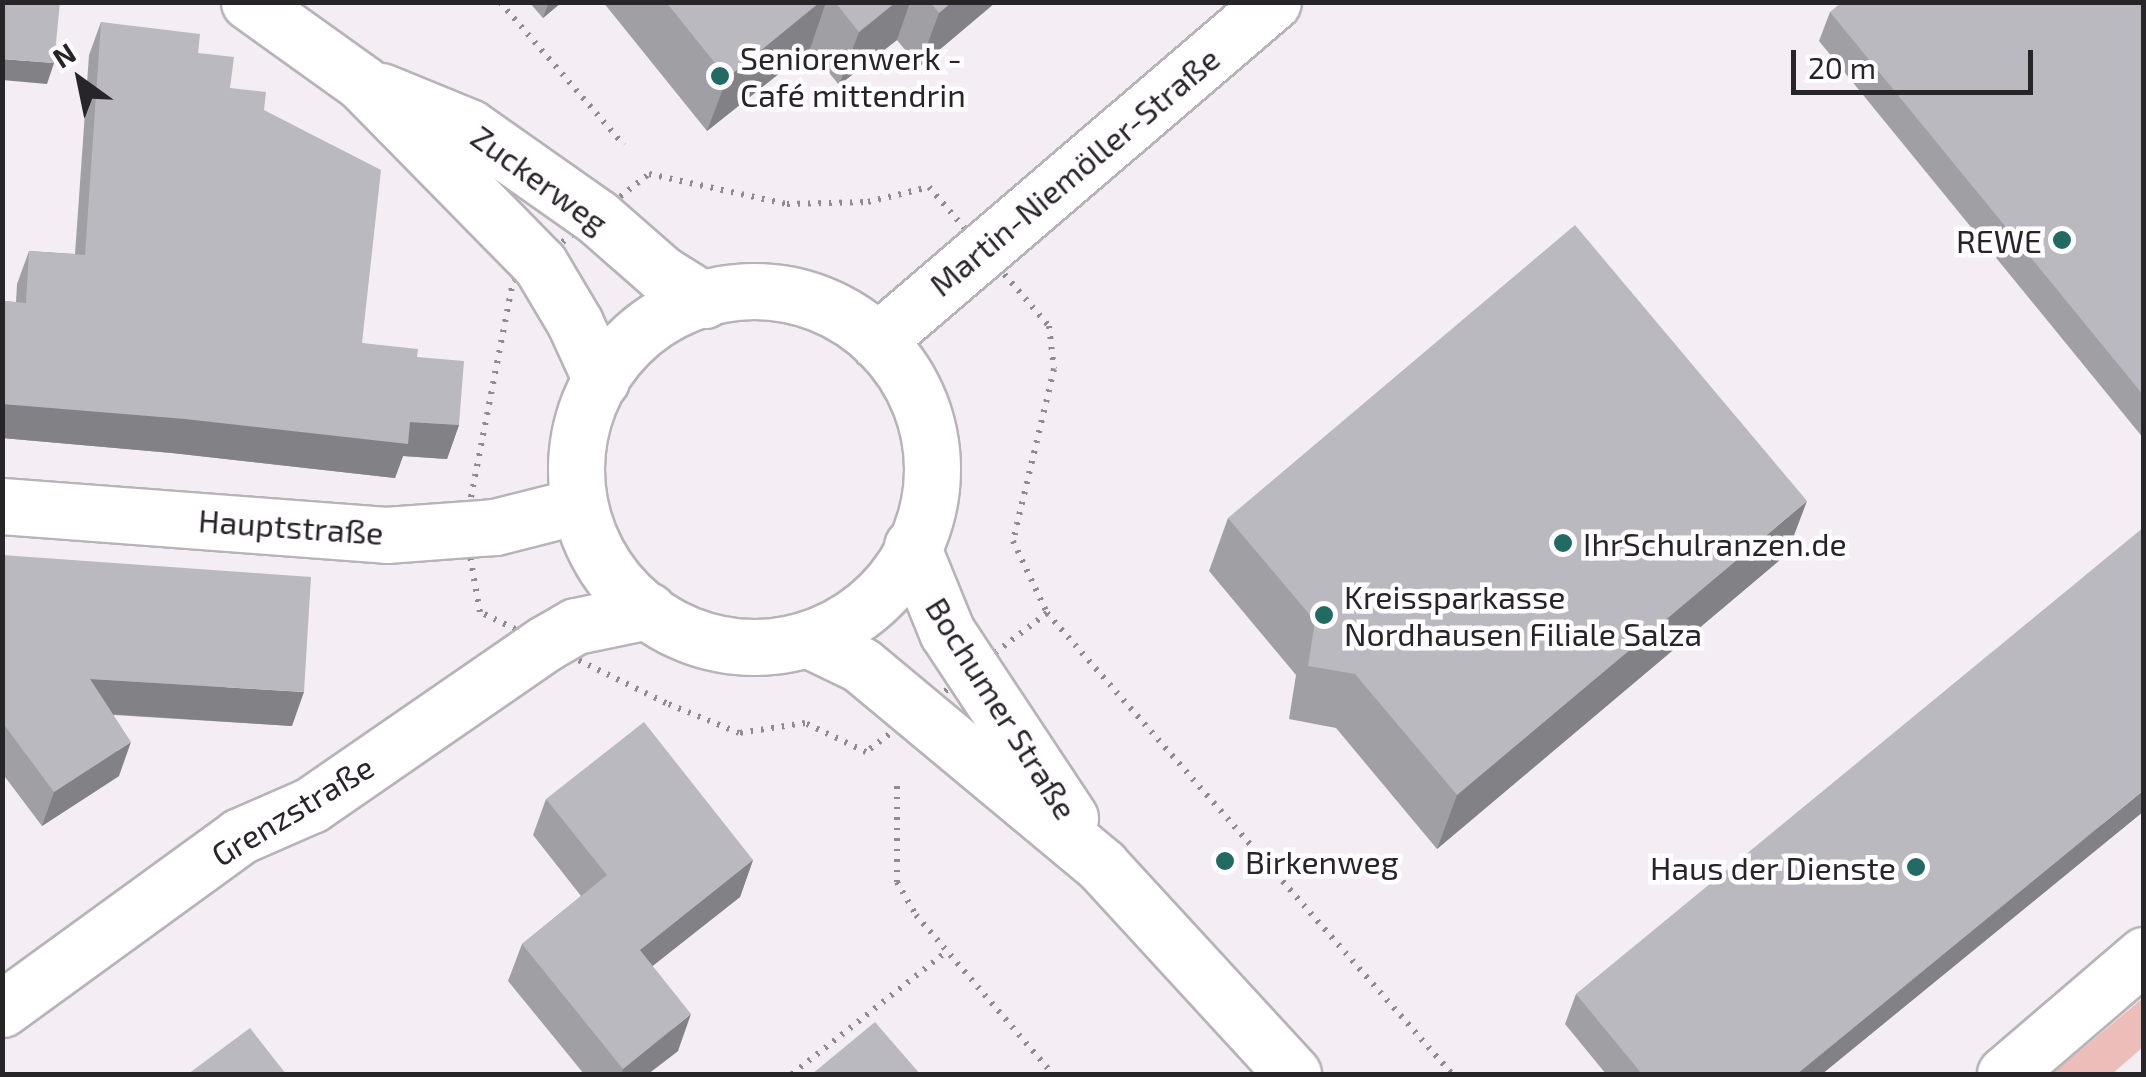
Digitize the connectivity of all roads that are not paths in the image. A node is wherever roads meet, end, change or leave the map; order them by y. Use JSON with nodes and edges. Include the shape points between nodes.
{"nodes":[{"id":1,"x":249,"y":2,"type":"edge"},
{"id":2,"x":1273,"y":2,"type":"edge"},
{"id":3,"x":362,"y":83,"type":"junction"},
{"id":4,"x":704,"y":300,"type":"junction"},
{"id":5,"x":878,"y":341,"type":"junction"},
{"id":6,"x":601,"y":380,"type":"junction"},
{"id":7,"x":2,"y":506,"type":"edge"},
{"id":8,"x":578,"y":506,"type":"junction"},
{"id":9,"x":912,"y":546,"type":"junction"},
{"id":10,"x":648,"y":612,"type":"junction"},
{"id":11,"x":808,"y":640,"type":"junction"},
{"id":12,"x":1102,"y":866,"type":"junction"},
{"id":13,"x":2144,"y":955,"type":"edge"},
{"id":14,"x":2,"y":1009,"type":"edge"},
{"id":15,"x":1293,"y":1074,"type":"edge"},
{"id":16,"x":2004,"y":1074,"type":"edge"}],
"edges":[{"from":1,"to":3,"type":"street","name":"Zuckerweg"},
{"from":2,"to":5,"type":"street","name":"Martin-Niemöller-Straße"},
{"from":3,"to":4,"type":"street","name":"Zuckerweg","via":[[470,127]]},
{"from":3,"to":6,"type":"street","name":"Zuckerweg","via":[[540,264]]},
{"from":4,"to":5,"type":"street","via":[[729,291],[788,293],[844,313]]},
{"from":4,"to":6,"type":"street","via":[[673,308],[626,344]]},
{"from":5,"to":9,"type":"street","via":[[920,400],[934,458],[927,517]]},
{"from":6,"to":8,"type":"street","via":[[576,448]]},
{"from":7,"to":8,"type":"street","name":"Hauptstraße","via":[[386,535],[494,527]]},
{"from":8,"to":10,"type":"street","via":[[600,561]]},
{"from":9,"to":11,"type":"street","via":[[902,570],[860,613]]},
{"from":9,"to":12,"type":"street","name":"Bochumer Straße","via":[[947,632]]},
{"from":10,"to":11,"type":"street","via":[[690,636],[748,647]]},
{"from":10,"to":14,"type":"street","name":"Grenzstraße","via":[[576,626],[546,643],[311,805],[240,836]]},
{"from":11,"to":12,"type":"street","name":"Bochumer Straße","via":[[861,665]]},
{"from":12,"to":15,"type":"street","name":"Bochumer Straße"},
{"from":13,"to":16,"type":"street"}]}
